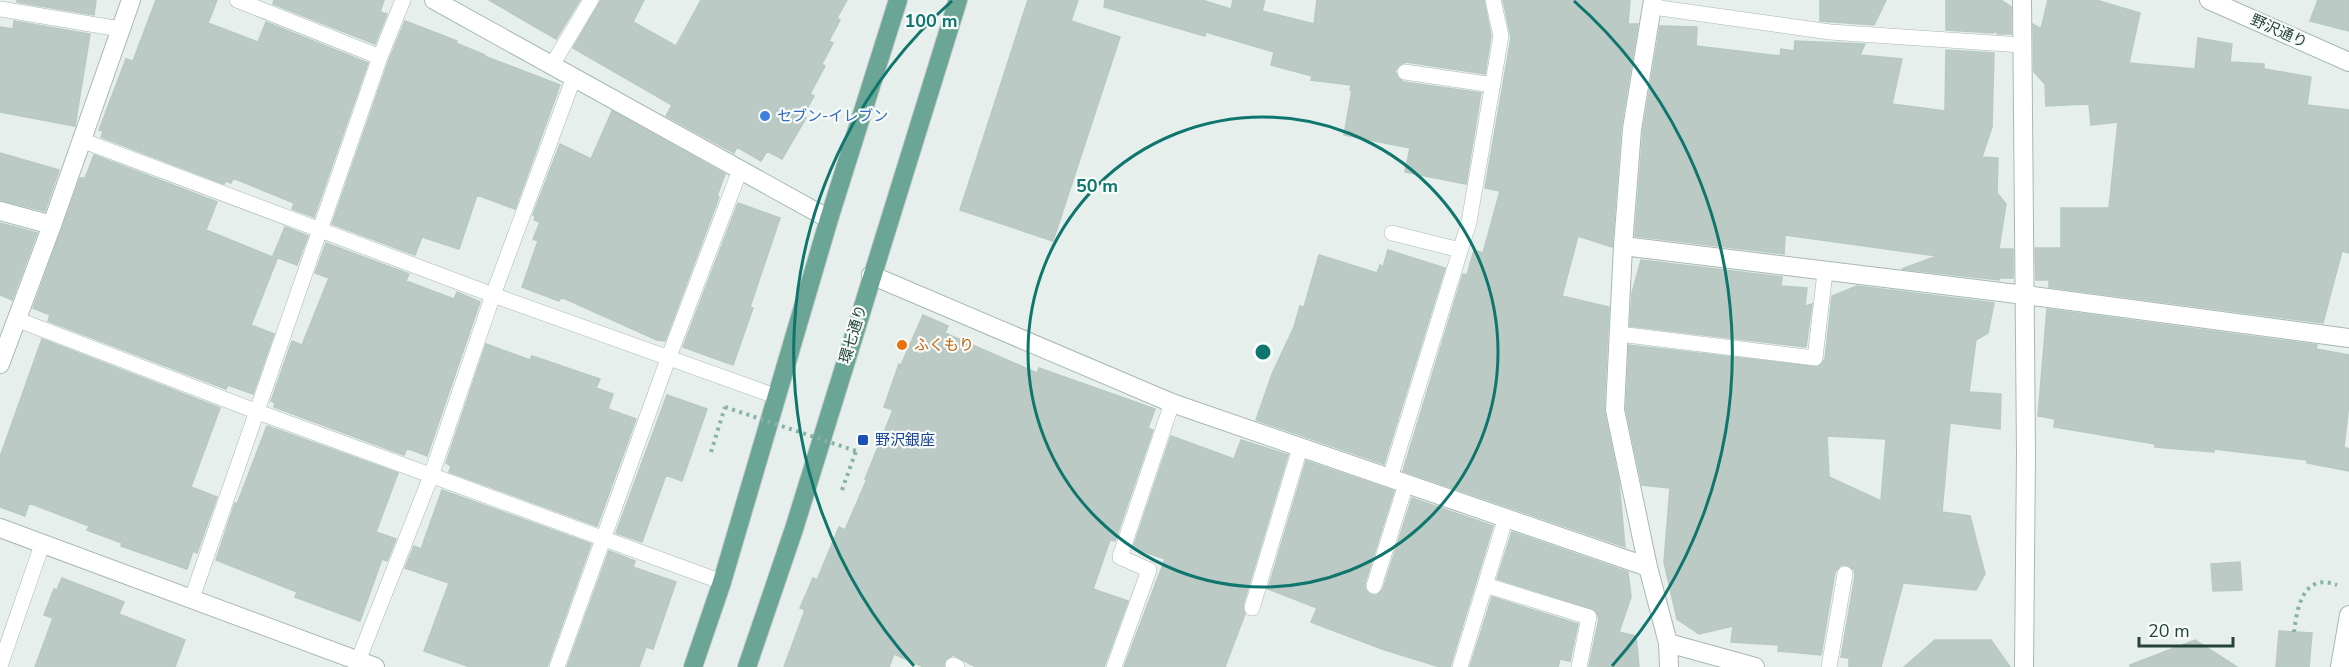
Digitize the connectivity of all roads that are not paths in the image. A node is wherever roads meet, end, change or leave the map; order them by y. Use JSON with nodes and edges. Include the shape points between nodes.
{"nodes":[{"id":1,"x":131,"y":0,"type":"edge"},
{"id":2,"x":237,"y":0,"type":"edge"},
{"id":3,"x":404,"y":0,"type":"edge"},
{"id":4,"x":434,"y":0,"type":"edge"},
{"id":5,"x":591,"y":0,"type":"edge"},
{"id":6,"x":898,"y":0,"type":"edge"},
{"id":7,"x":958,"y":0,"type":"edge"},
{"id":8,"x":1493,"y":0,"type":"edge"},
{"id":9,"x":2022,"y":0,"type":"edge"},
{"id":10,"x":2213,"y":1,"type":"edge"},
{"id":11,"x":1653,"y":4,"type":"edge"},
{"id":12,"x":0,"y":9,"type":"edge"},
{"id":13,"x":120,"y":29,"type":"junction"},
{"id":14,"x":2022,"y":45,"type":"junction"},
{"id":15,"x":380,"y":57,"type":"junction"},
{"id":16,"x":2349,"y":62,"type":"edge"},
{"id":17,"x":552,"y":65,"type":"junction"},
{"id":18,"x":1405,"y":72,"type":"dead end"},
{"id":19,"x":574,"y":77,"type":"junction"},
{"id":20,"x":1493,"y":85,"type":"junction"},
{"id":21,"x":81,"y":140,"type":"junction"},
{"id":22,"x":740,"y":170,"type":"junction"},
{"id":23,"x":0,"y":211,"type":"edge"},
{"id":24,"x":829,"y":219,"type":"junction"},
{"id":25,"x":52,"y":225,"type":"junction"},
{"id":26,"x":322,"y":229,"type":"junction"},
{"id":27,"x":1392,"y":233,"type":"dead end"},
{"id":28,"x":1623,"y":246,"type":"junction"},
{"id":29,"x":1460,"y":250,"type":"junction"},
{"id":30,"x":1825,"y":272,"type":"junction"},
{"id":31,"x":871,"y":275,"type":"junction"},
{"id":32,"x":493,"y":295,"type":"junction"},
{"id":33,"x":2025,"y":295,"type":"junction"},
{"id":34,"x":16,"y":319,"type":"junction"},
{"id":35,"x":1619,"y":334,"type":"junction"},
{"id":36,"x":2349,"y":338,"type":"edge"},
{"id":37,"x":668,"y":359,"type":"junction"},
{"id":38,"x":0,"y":364,"type":"edge"},
{"id":39,"x":775,"y":396,"type":"junction"},
{"id":40,"x":1172,"y":403,"type":"junction"},
{"id":41,"x":258,"y":412,"type":"junction"},
{"id":42,"x":1300,"y":447,"type":"junction"},
{"id":43,"x":431,"y":476,"type":"junction"},
{"id":44,"x":1398,"y":481,"type":"junction"},
{"id":45,"x":1506,"y":517,"type":"junction"},
{"id":46,"x":0,"y":528,"type":"edge"},
{"id":47,"x":602,"y":539,"type":"junction"},
{"id":48,"x":42,"y":545,"type":"junction"},
{"id":49,"x":1648,"y":567,"type":"junction"},
{"id":50,"x":1845,"y":574,"type":"dead end"},
{"id":51,"x":722,"y":582,"type":"junction"},
{"id":52,"x":1485,"y":585,"type":"junction"},
{"id":53,"x":1374,"y":586,"type":"dead end"},
{"id":54,"x":192,"y":598,"type":"junction"},
{"id":55,"x":1252,"y":608,"type":"dead end"},
{"id":56,"x":2349,"y":615,"type":"edge"},
{"id":57,"x":1668,"y":644,"type":"junction"},
{"id":58,"x":357,"y":663,"type":"edge"},
{"id":59,"x":0,"y":666,"type":"edge"},
{"id":60,"x":556,"y":667,"type":"edge"},
{"id":61,"x":693,"y":667,"type":"edge"},
{"id":62,"x":747,"y":667,"type":"edge"},
{"id":63,"x":1114,"y":667,"type":"edge"},
{"id":64,"x":1460,"y":667,"type":"edge"},
{"id":65,"x":1579,"y":667,"type":"edge"},
{"id":66,"x":1669,"y":667,"type":"edge"},
{"id":67,"x":1755,"y":667,"type":"edge"},
{"id":68,"x":1829,"y":667,"type":"edge"},
{"id":69,"x":2024,"y":667,"type":"edge"},
{"id":70,"x":2340,"y":667,"type":"edge"}],
"edges":[{"from":1,"to":13,"type":"street"},
{"from":2,"to":15,"type":"lane"},
{"from":3,"to":15,"type":"lane"},
{"from":4,"to":17,"type":"street"},
{"from":5,"to":17,"type":"lane"},
{"from":6,"to":24,"type":"main road"},
{"from":7,"to":31,"type":"main road","name":"環七通り"},
{"from":8,"to":20,"type":"lane","via":[[1501,36]]},
{"from":9,"to":14,"type":"street"},
{"from":10,"to":16,"type":"street","name":"野沢通り"},
{"from":11,"to":14,"type":"lane","via":[[1830,32]]},
{"from":11,"to":28,"type":"street","via":[[1632,129]]},
{"from":12,"to":13,"type":"lane"},
{"from":13,"to":21,"type":"street"},
{"from":14,"to":33,"type":"street"},
{"from":15,"to":26,"type":"lane"},
{"from":17,"to":19,"type":"street"},
{"from":18,"to":20,"type":"lane"},
{"from":19,"to":22,"type":"street"},
{"from":19,"to":32,"type":"lane"},
{"from":20,"to":29,"type":"lane","via":[[1469,222]]},
{"from":21,"to":25,"type":"street"},
{"from":21,"to":26,"type":"lane"},
{"from":22,"to":24,"type":"street"},
{"from":22,"to":37,"type":"lane"},
{"from":23,"to":25,"type":"street"},
{"from":24,"to":39,"type":"main road"},
{"from":25,"to":34,"type":"street"},
{"from":26,"to":32,"type":"lane"},
{"from":26,"to":41,"type":"lane"},
{"from":27,"to":29,"type":"lane"},
{"from":28,"to":30,"type":"street"},
{"from":28,"to":35,"type":"street"},
{"from":29,"to":44,"type":"lane"},
{"from":30,"to":33,"type":"street"},
{"from":30,"to":35,"type":"lane","via":[[1815,358]]},
{"from":31,"to":40,"type":"street"},
{"from":31,"to":62,"type":"main road","name":"環七通り","via":[[794,529]]},
{"from":32,"to":37,"type":"lane"},
{"from":32,"to":43,"type":"lane"},
{"from":33,"to":36,"type":"street"},
{"from":33,"to":69,"type":"street"},
{"from":34,"to":38,"type":"street"},
{"from":34,"to":41,"type":"lane"},
{"from":35,"to":49,"type":"street","via":[[1615,410]]},
{"from":37,"to":39,"type":"lane"},
{"from":37,"to":47,"type":"lane"},
{"from":39,"to":51,"type":"main road"},
{"from":40,"to":42,"type":"street"},
{"from":40,"to":63,"type":"lane","via":[[1120,557],[1149,570]]},
{"from":41,"to":43,"type":"lane"},
{"from":41,"to":54,"type":"lane"},
{"from":42,"to":44,"type":"street"},
{"from":42,"to":55,"type":"lane"},
{"from":43,"to":47,"type":"lane"},
{"from":43,"to":58,"type":"lane"},
{"from":44,"to":45,"type":"street"},
{"from":44,"to":53,"type":"lane"},
{"from":45,"to":49,"type":"street"},
{"from":45,"to":52,"type":"lane"},
{"from":46,"to":48,"type":"street"},
{"from":47,"to":51,"type":"lane"},
{"from":47,"to":60,"type":"lane"},
{"from":48,"to":54,"type":"street"},
{"from":48,"to":59,"type":"lane"},
{"from":49,"to":57,"type":"street"},
{"from":50,"to":68,"type":"lane"},
{"from":51,"to":61,"type":"main road"},
{"from":52,"to":64,"type":"lane"},
{"from":52,"to":65,"type":"lane","via":[[1590,617]]},
{"from":54,"to":58,"type":"street"},
{"from":56,"to":70,"type":"street"},
{"from":57,"to":66,"type":"street"},
{"from":57,"to":67,"type":"street"}]}
